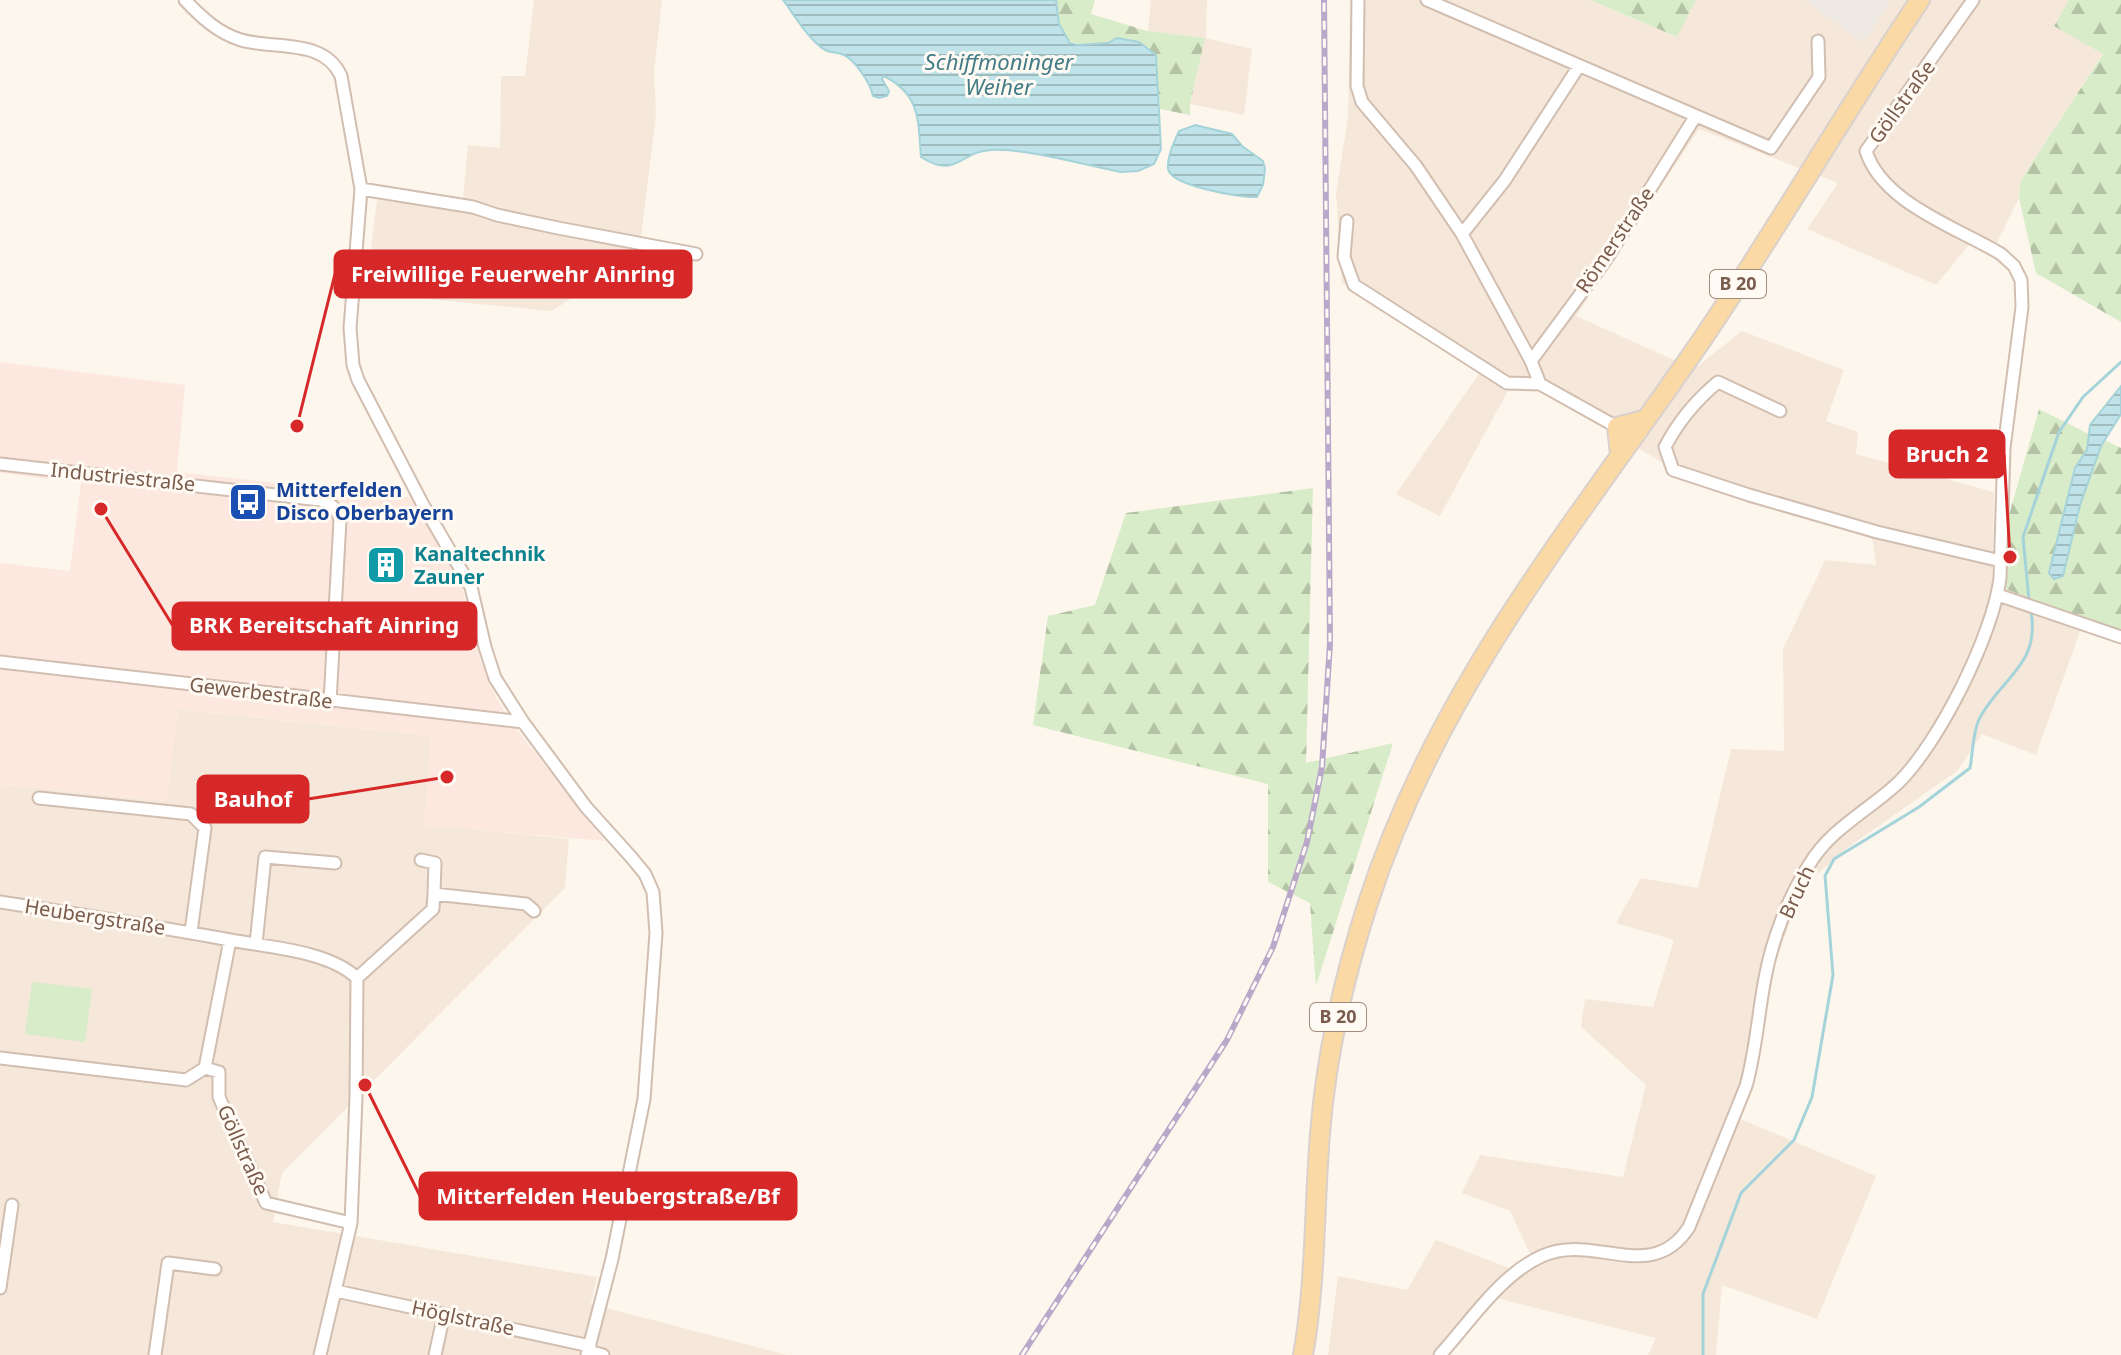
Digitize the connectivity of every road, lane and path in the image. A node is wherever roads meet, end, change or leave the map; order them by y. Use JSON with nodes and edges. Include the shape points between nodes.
{"nodes":[{"id":1,"x":185,"y":0,"type":"edge"},
{"id":2,"x":1358,"y":0,"type":"edge"},
{"id":3,"x":1427,"y":0,"type":"edge"},
{"id":4,"x":1973,"y":0,"type":"edge"},
{"id":5,"x":1919,"y":2,"type":"edge"},
{"id":6,"x":1818,"y":41,"type":"dead end"},
{"id":7,"x":1579,"y":66,"type":"junction"},
{"id":8,"x":1695,"y":117,"type":"junction"},
{"id":9,"x":361,"y":189,"type":"junction"},
{"id":10,"x":1347,"y":221,"type":"dead end"},
{"id":11,"x":1462,"y":234,"type":"junction"},
{"id":12,"x":696,"y":254,"type":"dead end"},
{"id":13,"x":2021,"y":280,"type":"joint"},
{"id":14,"x":1531,"y":361,"type":"junction"},
{"id":15,"x":1540,"y":384,"type":"junction"},
{"id":16,"x":1780,"y":411,"type":"dead end"},
{"id":17,"x":1644,"y":420,"type":"junction"},
{"id":18,"x":1617,"y":427,"type":"junction"},
{"id":19,"x":1620,"y":454,"type":"junction"},
{"id":20,"x":0,"y":464,"type":"edge"},
{"id":21,"x":2001,"y":561,"type":"junction"},
{"id":22,"x":1998,"y":595,"type":"junction"},
{"id":23,"x":2121,"y":637,"type":"edge"},
{"id":24,"x":0,"y":662,"type":"edge"},
{"id":25,"x":330,"y":702,"type":"junction"},
{"id":26,"x":523,"y":722,"type":"junction"},
{"id":27,"x":39,"y":798,"type":"dead end"},
{"id":28,"x":421,"y":860,"type":"dead end"},
{"id":29,"x":335,"y":863,"type":"dead end"},
{"id":30,"x":434,"y":894,"type":"junction"},
{"id":31,"x":0,"y":902,"type":"edge"},
{"id":32,"x":534,"y":911,"type":"dead end"},
{"id":33,"x":191,"y":932,"type":"junction"},
{"id":34,"x":230,"y":940,"type":"junction"},
{"id":35,"x":256,"y":944,"type":"junction"},
{"id":36,"x":357,"y":978,"type":"junction"},
{"id":37,"x":0,"y":1058,"type":"edge"},
{"id":38,"x":205,"y":1068,"type":"junction"},
{"id":39,"x":12,"y":1205,"type":"dead end"},
{"id":40,"x":351,"y":1223,"type":"junction"},
{"id":41,"x":215,"y":1269,"type":"dead end"},
{"id":42,"x":0,"y":1288,"type":"edge"},
{"id":43,"x":336,"y":1291,"type":"junction"},
{"id":44,"x":444,"y":1314,"type":"junction"},
{"id":45,"x":588,"y":1351,"type":"edge"},
{"id":46,"x":155,"y":1355,"type":"edge"},
{"id":47,"x":320,"y":1355,"type":"edge"},
{"id":48,"x":435,"y":1355,"type":"edge"},
{"id":49,"x":603,"y":1355,"type":"edge"},
{"id":50,"x":1303,"y":1355,"type":"edge"},
{"id":51,"x":1440,"y":1355,"type":"edge"}],
"edges":[{"from":1,"to":9,"type":"street","via":[[237,39],[318,51],[330,58],[341,76]]},
{"from":2,"to":11,"type":"street","via":[[1357,86],[1362,102],[1416,166]]},
{"from":3,"to":7,"type":"street"},
{"from":4,"to":13,"type":"street","name":"Göllstraße","via":[[1866,151],[1879,176],[1910,204],[2001,254]]},
{"from":5,"to":17,"type":"main road","number":"B 20"},
{"from":6,"to":8,"type":"street","via":[[1819,77],[1771,148]]},
{"from":7,"to":8,"type":"street"},
{"from":7,"to":11,"type":"street","via":[[1505,180]]},
{"from":8,"to":14,"type":"street","name":"Römerstraße","via":[[1607,258]]},
{"from":9,"to":12,"type":"street"},
{"from":9,"to":26,"type":"street","via":[[350,328],[353,365],[366,398],[471,587],[489,664]]},
{"from":10,"to":15,"type":"street","via":[[1344,257],[1354,285],[1507,383]]},
{"from":11,"to":14,"type":"street"},
{"from":13,"to":21,"type":"street","name":"Bruch","via":[[2004,448]]},
{"from":14,"to":15,"type":"street"},
{"from":15,"to":18,"type":"street"},
{"from":16,"to":21,"type":"street","via":[[1718,382],[1679,420],[1665,447],[1673,470],[1877,532]]},
{"from":17,"to":18,"type":"main road"},
{"from":17,"to":19,"type":"main road","number":"B 20"},
{"from":18,"to":19,"type":"main road"},
{"from":19,"to":50,"type":"main road","number":"B 20","via":[[1533,578],[1452,708],[1368,902],[1340,1007],[1320,1130]]},
{"from":20,"to":25,"type":"street","name":"Industriestraße","via":[[331,504],[340,520]]},
{"from":21,"to":22,"type":"street","name":"Bruch"},
{"from":22,"to":23,"type":"street"},
{"from":22,"to":51,"type":"street","name":"Bruch","via":[[1932,743],[1899,782],[1822,844],[1797,884],[1770,955],[1746,1086],[1682,1238],[1658,1255],[1645,1257],[1582,1249],[1541,1256],[1507,1280]]},
{"from":24,"to":25,"type":"street","name":"Gewerbestraße"},
{"from":25,"to":26,"type":"street","name":"Gewerbestraße"},
{"from":26,"to":45,"type":"street","via":[[586,807],[645,874],[653,892],[656,933],[644,1099]]},
{"from":27,"to":33,"type":"street","name":"Heubergstraße","via":[[191,814],[205,828]]},
{"from":28,"to":30,"type":"street","via":[[435,863]]},
{"from":29,"to":35,"type":"street","via":[[265,857]]},
{"from":30,"to":32,"type":"street","via":[[526,904]]},
{"from":30,"to":36,"type":"street","via":[[433,909]]},
{"from":31,"to":33,"type":"street","name":"Heubergstraße"},
{"from":33,"to":34,"type":"street","name":"Heubergstraße"},
{"from":34,"to":35,"type":"street","name":"Heubergstraße"},
{"from":34,"to":38,"type":"street"},
{"from":35,"to":36,"type":"street","name":"Heubergstraße","via":[[346,967]]},
{"from":36,"to":40,"type":"street"},
{"from":37,"to":38,"type":"street","via":[[186,1080]]},
{"from":38,"to":40,"type":"street","name":"Göllstraße","via":[[219,1072],[219,1097],[266,1203]]},
{"from":39,"to":42,"type":"street"},
{"from":40,"to":43,"type":"street"},
{"from":41,"to":46,"type":"street","via":[[168,1263]]},
{"from":43,"to":44,"type":"street","name":"Höglstraße"},
{"from":43,"to":47,"type":"street"},
{"from":44,"to":45,"type":"street","name":"Höglstraße"},
{"from":44,"to":48,"type":"street"},
{"from":45,"to":49,"type":"street","name":"Höglstraße"}]}
